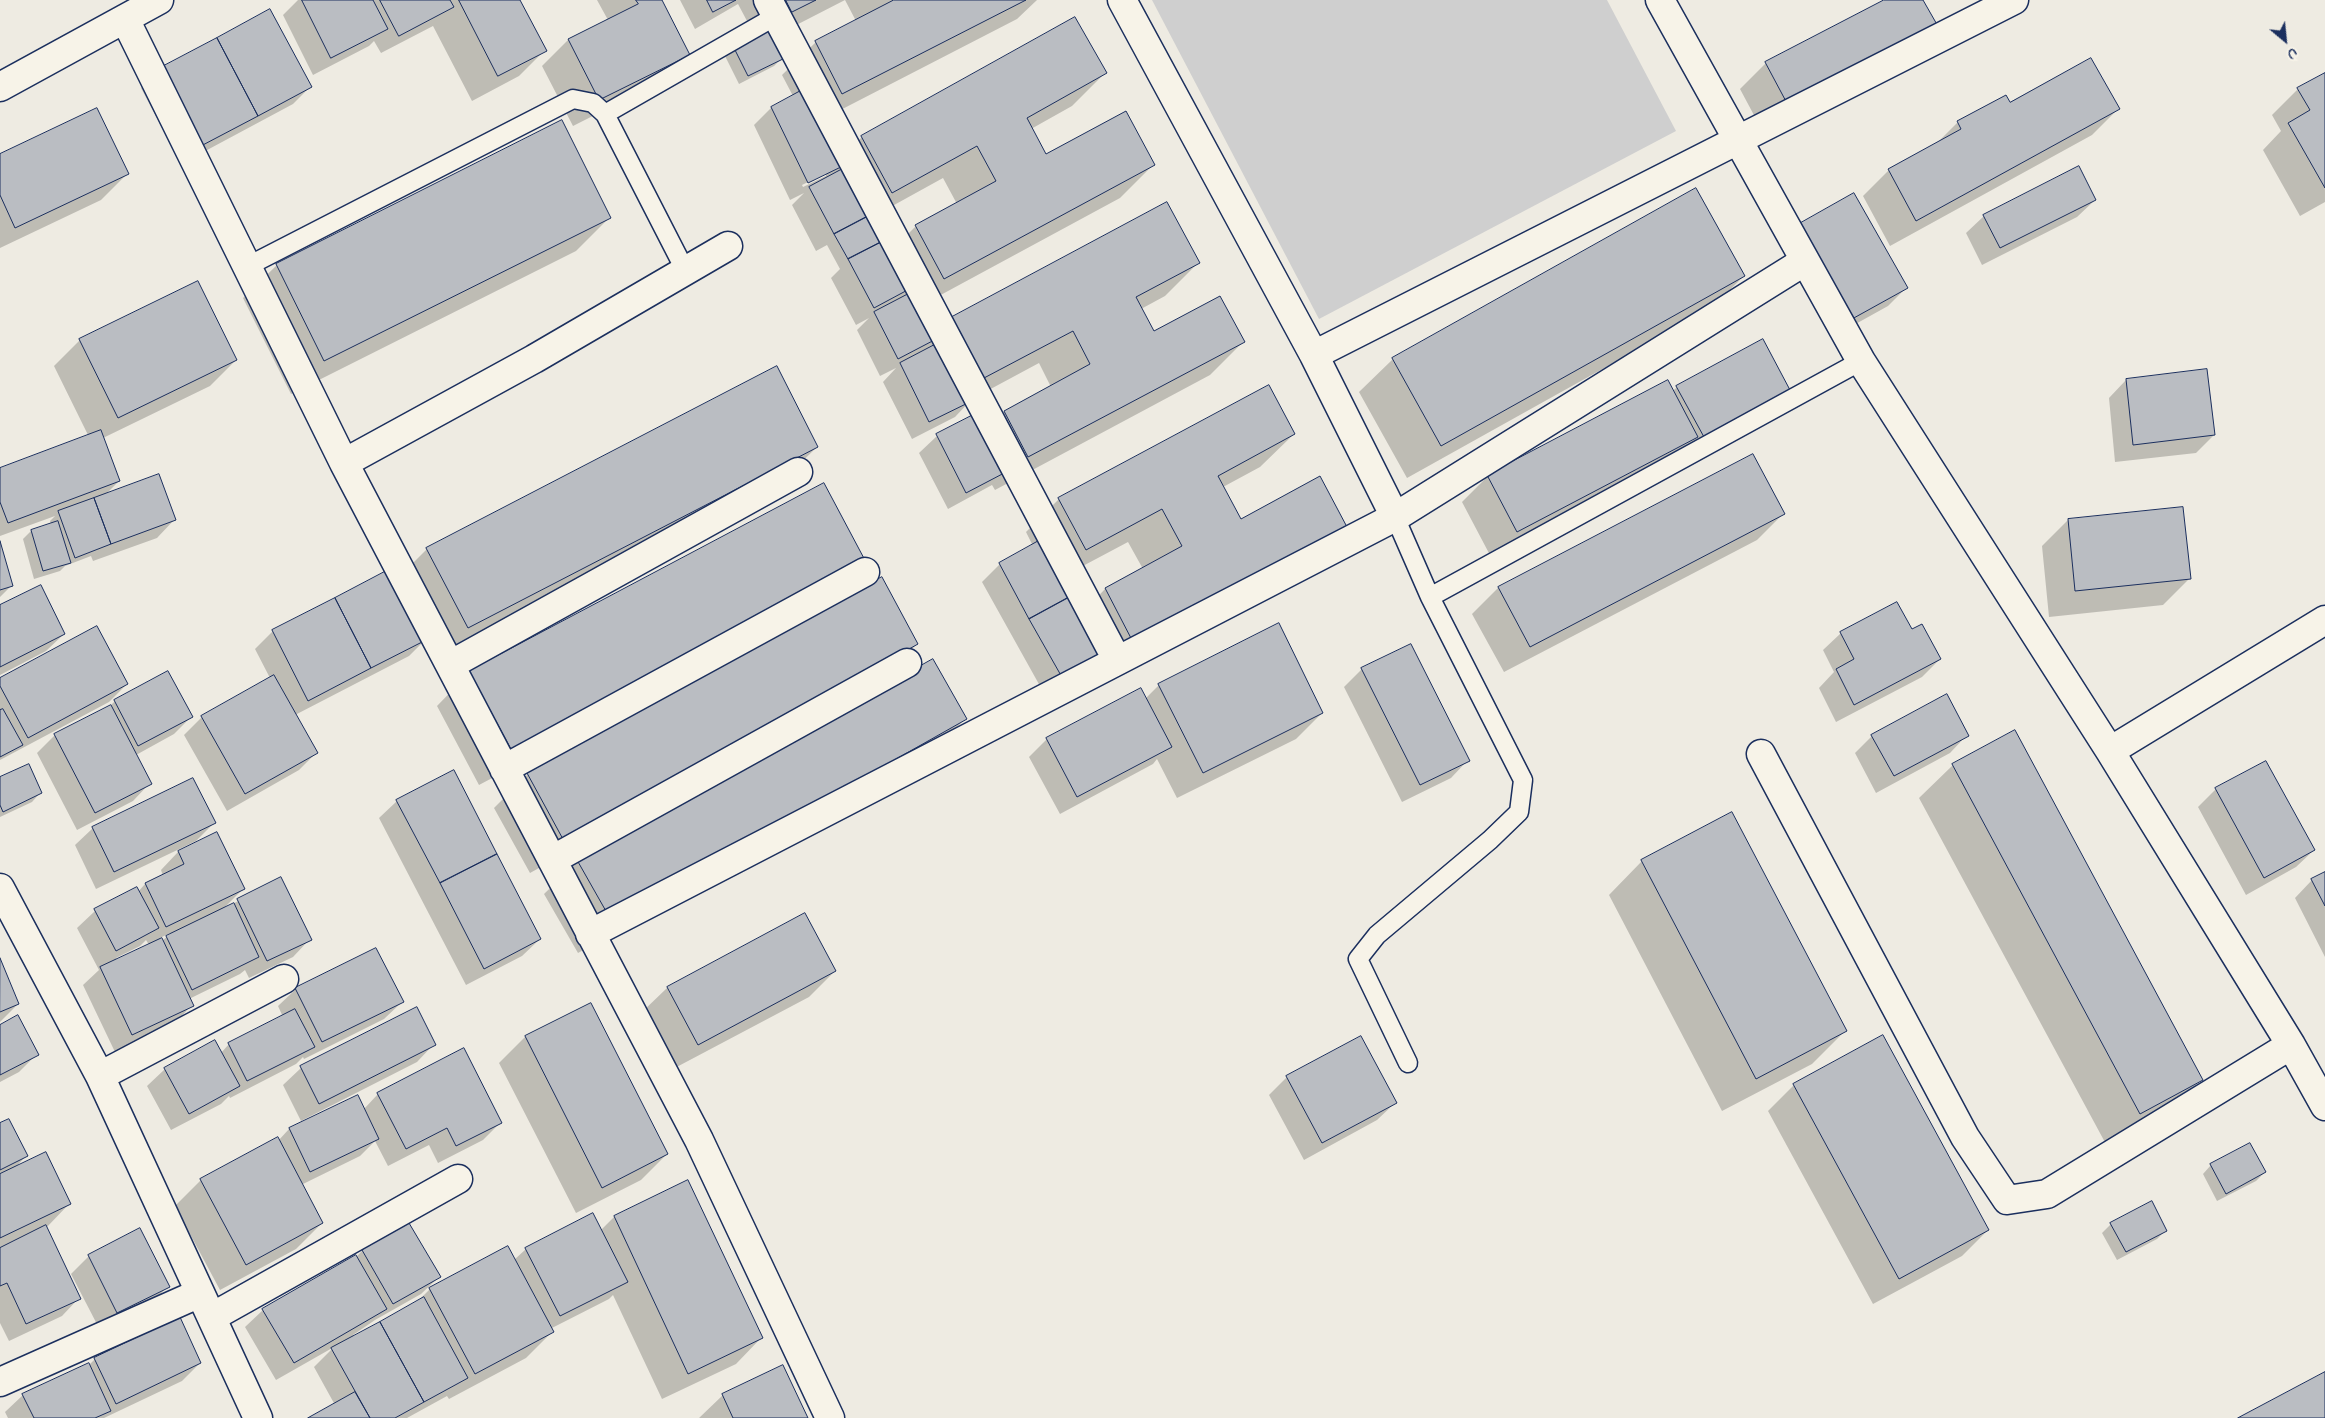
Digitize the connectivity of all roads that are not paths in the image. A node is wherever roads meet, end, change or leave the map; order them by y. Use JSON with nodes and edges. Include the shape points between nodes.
{"nodes":[{"id":1,"x":159,"y":0,"type":"edge"},
{"id":2,"x":1122,"y":0,"type":"edge"},
{"id":3,"x":1660,"y":0,"type":"edge"},
{"id":4,"x":2014,"y":0,"type":"edge"},
{"id":5,"x":772,"y":8,"type":"edge"},
{"id":6,"x":125,"y":19,"type":"junction"},
{"id":7,"x":0,"y":87,"type":"edge"},
{"id":8,"x":605,"y":114,"type":"junction"},
{"id":9,"x":1738,"y":139,"type":"junction"},
{"id":10,"x":728,"y":246,"type":"dead end"},
{"id":11,"x":1805,"y":261,"type":"junction"},
{"id":12,"x":246,"y":266,"type":"junction"},
{"id":13,"x":685,"y":270,"type":"junction"},
{"id":14,"x":1314,"y":355,"type":"junction"},
{"id":15,"x":1861,"y":361,"type":"junction"},
{"id":16,"x":344,"y":463,"type":"junction"},
{"id":17,"x":798,"y":472,"type":"dead end"},
{"id":18,"x":1395,"y":517,"type":"junction"},
{"id":19,"x":865,"y":572,"type":"dead end"},
{"id":20,"x":1430,"y":597,"type":"junction"},
{"id":21,"x":2325,"y":620,"type":"edge"},
{"id":22,"x":1117,"y":660,"type":"junction"},
{"id":23,"x":906,"y":662,"type":"dead end"},
{"id":24,"x":450,"y":665,"type":"junction"},
{"id":25,"x":2110,"y":751,"type":"junction"},
{"id":26,"x":1761,"y":754,"type":"dead end"},
{"id":27,"x":504,"y":769,"type":"junction"},
{"id":28,"x":552,"y":860,"type":"junction"},
{"id":29,"x":0,"y":888,"type":"edge"},
{"id":30,"x":590,"y":934,"type":"junction"},
{"id":31,"x":284,"y":978,"type":"dead end"},
{"id":32,"x":2291,"y":1045,"type":"junction"},
{"id":33,"x":1408,"y":1062,"type":"dead end"},
{"id":34,"x":100,"y":1076,"type":"junction"},
{"id":35,"x":2325,"y":1106,"type":"edge"},
{"id":36,"x":458,"y":1179,"type":"dead end"},
{"id":37,"x":200,"y":1293,"type":"junction"},
{"id":38,"x":212,"y":1317,"type":"junction"},
{"id":39,"x":0,"y":1382,"type":"edge"},
{"id":40,"x":258,"y":1418,"type":"edge"},
{"id":41,"x":830,"y":1418,"type":"edge"}],
"edges":[{"from":1,"to":6,"type":"street"},
{"from":2,"to":14,"type":"street"},
{"from":3,"to":9,"type":"street"},
{"from":4,"to":9,"type":"street"},
{"from":5,"to":8,"type":"lane"},
{"from":5,"to":22,"type":"street"},
{"from":6,"to":7,"type":"street"},
{"from":6,"to":12,"type":"street"},
{"from":8,"to":12,"type":"lane","via":[[593,104],[572,99]]},
{"from":8,"to":13,"type":"lane"},
{"from":9,"to":11,"type":"street"},
{"from":9,"to":14,"type":"street"},
{"from":10,"to":13,"type":"street"},
{"from":11,"to":15,"type":"street"},
{"from":11,"to":18,"type":"street"},
{"from":12,"to":16,"type":"street"},
{"from":13,"to":16,"type":"street","via":[[534,360]]},
{"from":14,"to":18,"type":"street"},
{"from":15,"to":20,"type":"lane"},
{"from":15,"to":25,"type":"street"},
{"from":16,"to":24,"type":"street"},
{"from":17,"to":24,"type":"street"},
{"from":18,"to":20,"type":"lane"},
{"from":18,"to":22,"type":"street"},
{"from":19,"to":27,"type":"street"},
{"from":20,"to":33,"type":"lane","via":[[1523,780],[1519,812],[1377,935],[1358,959]]},
{"from":21,"to":25,"type":"street"},
{"from":22,"to":30,"type":"street"},
{"from":23,"to":28,"type":"street"},
{"from":24,"to":27,"type":"street"},
{"from":25,"to":32,"type":"street"},
{"from":26,"to":32,"type":"street","via":[[1965,1137],[2006,1200],[2047,1194]]},
{"from":27,"to":28,"type":"street"},
{"from":28,"to":30,"type":"street"},
{"from":29,"to":34,"type":"street"},
{"from":30,"to":41,"type":"street","via":[[699,1140]]},
{"from":31,"to":34,"type":"street"},
{"from":32,"to":35,"type":"street"},
{"from":34,"to":37,"type":"street"},
{"from":36,"to":38,"type":"street"},
{"from":37,"to":38,"type":"street"},
{"from":37,"to":39,"type":"street"},
{"from":38,"to":40,"type":"street"}]}
